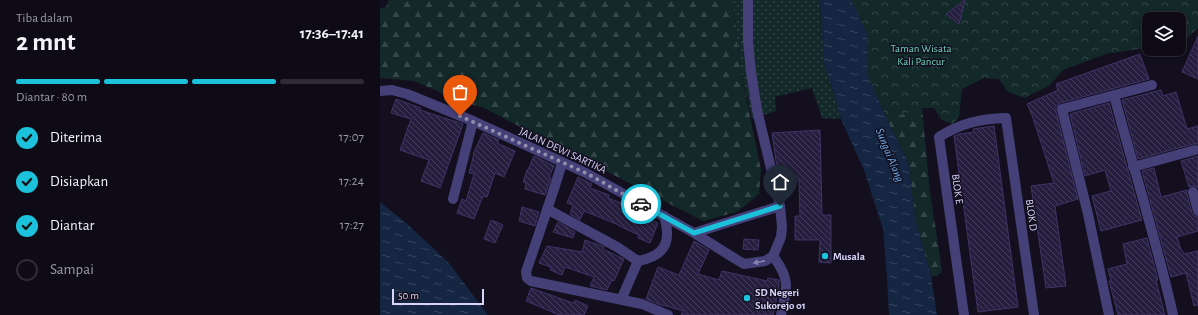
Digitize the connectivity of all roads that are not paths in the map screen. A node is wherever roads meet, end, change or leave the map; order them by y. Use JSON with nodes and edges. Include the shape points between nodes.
{"nodes":[{"id":1,"x":748,"y":0,"type":"edge"},
{"id":2,"x":1152,"y":85,"type":"dead end"},
{"id":3,"x":380,"y":90,"type":"edge"},
{"id":4,"x":1114,"y":95,"type":"junction"},
{"id":5,"x":1006,"y":118,"type":"joint"},
{"id":6,"x":473,"y":121,"type":"junction"},
{"id":7,"x":1195,"y":150,"type":"dead end"},
{"id":8,"x":562,"y":163,"type":"junction"},
{"id":9,"x":1133,"y":167,"type":"junction"},
{"id":10,"x":1193,"y":192,"type":"dead end"},
{"id":11,"x":454,"y":199,"type":"dead end"},
{"id":12,"x":780,"y":206,"type":"junction"},
{"id":13,"x":546,"y":209,"type":"junction"},
{"id":14,"x":1198,"y":211,"type":"edge"},
{"id":15,"x":664,"y":216,"type":"junction"},
{"id":16,"x":694,"y":233,"type":"junction"},
{"id":17,"x":773,"y":256,"type":"junction"},
{"id":18,"x":638,"y":261,"type":"junction"},
{"id":19,"x":621,"y":300,"type":"junction"},
{"id":20,"x":668,"y":315,"type":"edge"},
{"id":21,"x":781,"y":315,"type":"edge"},
{"id":22,"x":964,"y":315,"type":"edge"},
{"id":23,"x":1034,"y":315,"type":"edge"},
{"id":24,"x":1109,"y":315,"type":"edge"},
{"id":25,"x":1173,"y":315,"type":"edge"}],
"edges":[{"from":1,"to":12,"type":"street","via":[[748,42],[754,95]]},
{"from":2,"to":4,"type":"street"},
{"from":3,"to":6,"type":"street","name":"JALAN DEWI SARTIKA","via":[[407,94]]},
{"from":4,"to":9,"type":"street"},
{"from":4,"to":24,"type":"street","via":[[1062,109]]},
{"from":5,"to":22,"type":"street","name":"BLOK E","via":[[987,118],[966,123],[939,137]]},
{"from":5,"to":23,"type":"street","name":"BLOK D"},
{"from":6,"to":8,"type":"street","name":"JALAN DEWI SARTIKA"},
{"from":6,"to":11,"type":"street"},
{"from":7,"to":9,"type":"street"},
{"from":8,"to":13,"type":"street"},
{"from":8,"to":15,"type":"street","name":"JALAN DEWI SARTIKA","via":[[586,173]]},
{"from":9,"to":25,"type":"street"},
{"from":10,"to":14,"type":"street"},
{"from":12,"to":16,"type":"street"},
{"from":12,"to":17,"type":"street","via":[[781,237]]},
{"from":13,"to":18,"type":"street"},
{"from":13,"to":19,"type":"street","via":[[526,272],[527,278],[531,281]]},
{"from":15,"to":16,"type":"street","name":"JALAN DEWI SARTIKA"},
{"from":15,"to":18,"type":"street","via":[[667,238],[664,248],[649,259]]},
{"from":17,"to":16,"type":"street","name":"JALAN DEWI SARTIKA","one_way":true,"via":[[765,261],[744,264]]},
{"from":17,"to":21,"type":"street","via":[[781,267],[787,283]]},
{"from":18,"to":19,"type":"street"},
{"from":19,"to":20,"type":"street","via":[[642,304]]}]}
